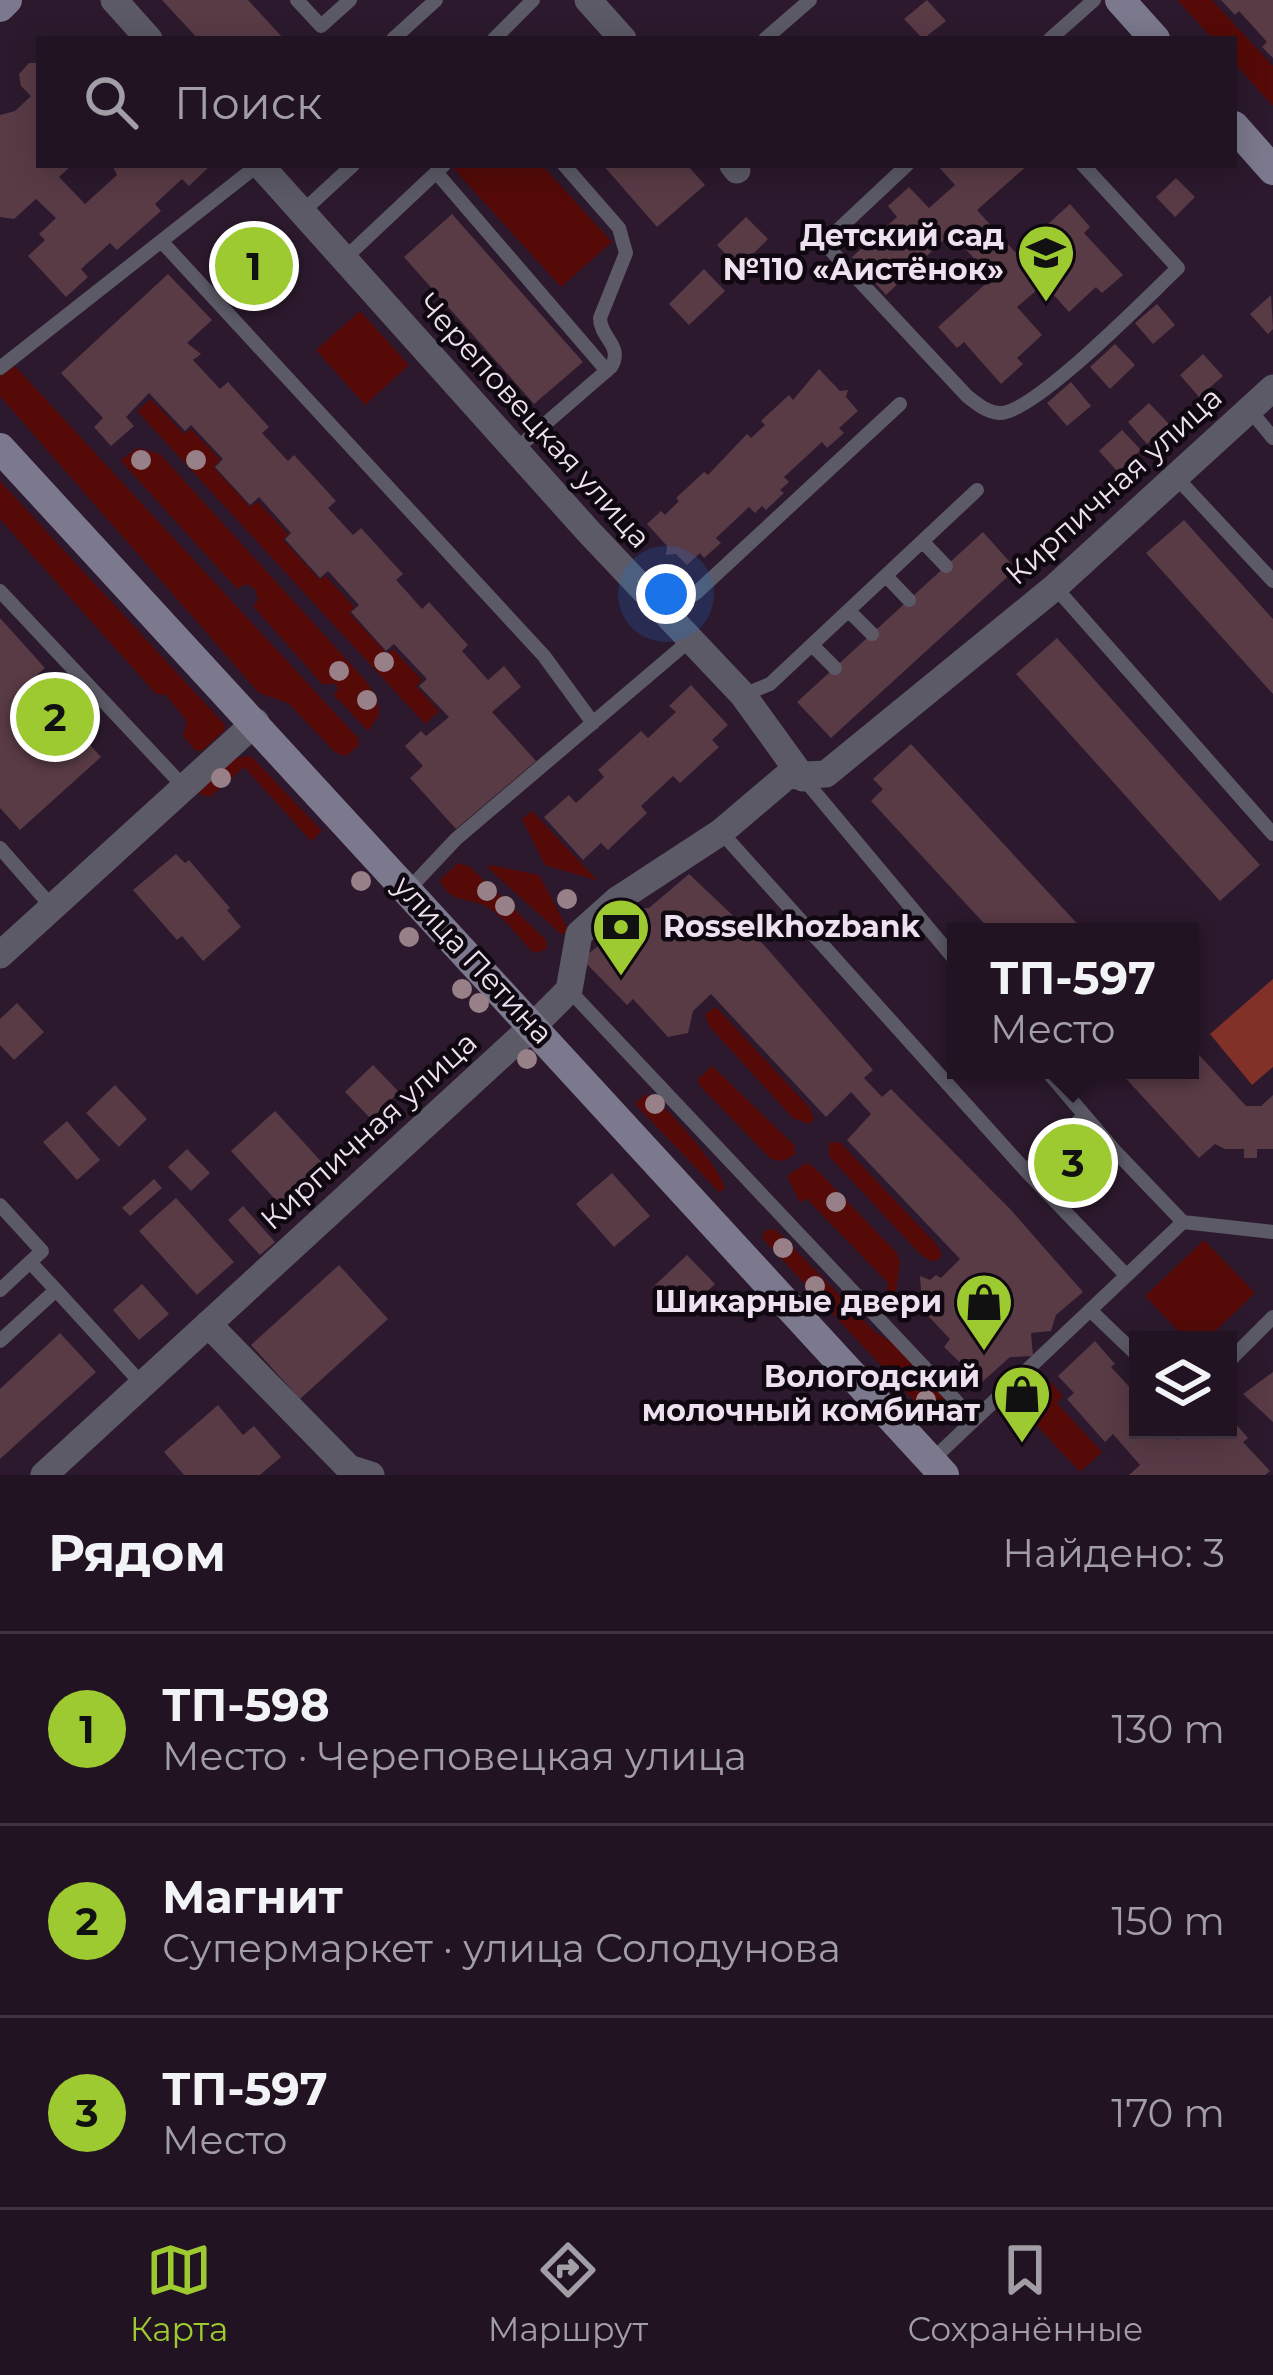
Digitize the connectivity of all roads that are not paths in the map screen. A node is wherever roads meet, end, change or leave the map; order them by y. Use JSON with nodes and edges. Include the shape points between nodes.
{"nodes":[{"id":1,"x":7,"y":0,"type":"edge"},
{"id":2,"x":298,"y":0,"type":"edge"},
{"id":3,"x":350,"y":0,"type":"edge"},
{"id":4,"x":436,"y":0,"type":"edge"},
{"id":5,"x":532,"y":0,"type":"edge"},
{"id":6,"x":588,"y":0,"type":"edge"},
{"id":7,"x":784,"y":0,"type":"edge"},
{"id":8,"x":810,"y":0,"type":"edge"},
{"id":9,"x":1094,"y":0,"type":"edge"},
{"id":10,"x":1120,"y":0,"type":"edge"},
{"id":11,"x":122,"y":3,"type":"edge"},
{"id":12,"x":0,"y":7,"type":"edge"},
{"id":13,"x":795,"y":13,"type":"junction"},
{"id":14,"x":321,"y":26,"type":"junction"},
{"id":15,"x":147,"y":36,"type":"edge"},
{"id":16,"x":331,"y":36,"type":"edge"},
{"id":17,"x":396,"y":36,"type":"edge"},
{"id":18,"x":497,"y":36,"type":"edge"},
{"id":19,"x":619,"y":36,"type":"edge"},
{"id":20,"x":768,"y":36,"type":"edge"},
{"id":21,"x":1053,"y":36,"type":"edge"},
{"id":22,"x":1153,"y":36,"type":"edge"},
{"id":23,"x":1237,"y":129,"type":"edge"},
{"id":24,"x":255,"y":168,"type":"edge"},
{"id":25,"x":262,"y":168,"type":"edge"},
{"id":26,"x":350,"y":168,"type":"edge"},
{"id":27,"x":567,"y":168,"type":"edge"},
{"id":28,"x":904,"y":168,"type":"edge"},
{"id":29,"x":1086,"y":168,"type":"edge"},
{"id":30,"x":440,"y":169,"type":"edge"},
{"id":31,"x":1273,"y":170,"type":"edge"},
{"id":32,"x":301,"y":213,"type":"junction"},
{"id":33,"x":163,"y":242,"type":"junction"},
{"id":34,"x":344,"y":260,"type":"junction"},
{"id":35,"x":0,"y":368,"type":"edge"},
{"id":36,"x":607,"y":371,"type":"junction"},
{"id":37,"x":1273,"y":388,"type":"edge"},
{"id":38,"x":900,"y":404,"type":"dead end"},
{"id":39,"x":1249,"y":409,"type":"junction"},
{"id":40,"x":1273,"y":438,"type":"edge"},
{"id":41,"x":0,"y":448,"type":"edge"},
{"id":42,"x":515,"y":450,"type":"junction"},
{"id":43,"x":1175,"y":476,"type":"junction"},
{"id":44,"x":977,"y":490,"type":"dead end"},
{"id":45,"x":923,"y":542,"type":"junction"},
{"id":46,"x":946,"y":566,"type":"dead end"},
{"id":47,"x":886,"y":576,"type":"junction"},
{"id":48,"x":1273,"y":581,"type":"edge"},
{"id":49,"x":1055,"y":587,"type":"junction"},
{"id":50,"x":0,"y":591,"type":"edge"},
{"id":51,"x":909,"y":600,"type":"dead end"},
{"id":52,"x":849,"y":610,"type":"junction"},
{"id":53,"x":665,"y":614,"type":"junction"},
{"id":54,"x":872,"y":634,"type":"dead end"},
{"id":55,"x":688,"y":640,"type":"junction"},
{"id":56,"x":812,"y":645,"type":"junction"},
{"id":57,"x":835,"y":668,"type":"dead end"},
{"id":58,"x":743,"y":695,"type":"junction"},
{"id":59,"x":256,"y":722,"type":"junction"},
{"id":60,"x":593,"y":723,"type":"junction"},
{"id":61,"x":803,"y":778,"type":"junction"},
{"id":62,"x":184,"y":787,"type":"junction"},
{"id":63,"x":721,"y":832,"type":"junction"},
{"id":64,"x":1273,"y":834,"type":"edge"},
{"id":65,"x":0,"y":848,"type":"edge"},
{"id":66,"x":408,"y":890,"type":"junction"},
{"id":67,"x":52,"y":907,"type":"junction"},
{"id":68,"x":947,"y":951,"type":"edge"},
{"id":69,"x":0,"y":955,"type":"edge"},
{"id":70,"x":569,"y":990,"type":"junction"},
{"id":71,"x":534,"y":1025,"type":"junction"},
{"id":72,"x":1053,"y":1079,"type":"edge"},
{"id":73,"x":1084,"y":1116,"type":"junction"},
{"id":74,"x":1026,"y":1171,"type":"junction"},
{"id":75,"x":0,"y":1205,"type":"edge"},
{"id":76,"x":1183,"y":1222,"type":"junction"},
{"id":77,"x":1273,"y":1232,"type":"edge"},
{"id":78,"x":30,"y":1262,"type":"junction"},
{"id":79,"x":1126,"y":1275,"type":"junction"},
{"id":80,"x":0,"y":1290,"type":"edge"},
{"id":81,"x":56,"y":1290,"type":"junction"},
{"id":82,"x":1090,"y":1310,"type":"junction"},
{"id":83,"x":1273,"y":1317,"type":"edge"},
{"id":84,"x":208,"y":1324,"type":"junction"},
{"id":85,"x":0,"y":1340,"type":"edge"},
{"id":86,"x":1129,"y":1347,"type":"edge"},
{"id":87,"x":1237,"y":1353,"type":"edge"},
{"id":88,"x":142,"y":1384,"type":"junction"},
{"id":89,"x":974,"y":1420,"type":"junction"},
{"id":90,"x":938,"y":1468,"type":"edge"},
{"id":91,"x":44,"y":1475,"type":"edge"},
{"id":92,"x":371,"y":1475,"type":"edge"}],
"edges":[{"from":1,"to":12,"type":"main road"},
{"from":2,"to":14,"type":"lane"},
{"from":3,"to":14,"type":"lane"},
{"from":4,"to":17,"type":"lane"},
{"from":5,"to":18,"type":"lane"},
{"from":6,"to":19,"type":"street"},
{"from":7,"to":13,"type":"lane"},
{"from":8,"to":13,"type":"lane"},
{"from":9,"to":21,"type":"lane"},
{"from":10,"to":22,"type":"main road"},
{"from":11,"to":15,"type":"street"},
{"from":13,"to":20,"type":"lane"},
{"from":14,"to":16,"type":"lane"},
{"from":23,"to":31,"type":"main road"},
{"from":24,"to":33,"type":"lane"},
{"from":25,"to":32,"type":"street","name":"Череповецкая улица"},
{"from":26,"to":32,"type":"lane"},
{"from":27,"to":36,"type":"lane","via":[[620,228],[626,253],[600,318],[616,350]]},
{"from":28,"to":29,"type":"lane","via":[[824,243],[967,396],[1002,414],[1081,359],[1178,268]]},
{"from":30,"to":34,"type":"lane"},
{"from":30,"to":36,"type":"lane"},
{"from":32,"to":34,"type":"street","name":"Череповецкая улица"},
{"from":33,"to":35,"type":"lane"},
{"from":33,"to":60,"type":"lane","via":[[544,656]]},
{"from":34,"to":42,"type":"street","name":"Череповецкая улица"},
{"from":36,"to":42,"type":"lane"},
{"from":37,"to":39,"type":"street","name":"Кирпичная улица"},
{"from":38,"to":53,"type":"lane"},
{"from":39,"to":40,"type":"lane"},
{"from":39,"to":43,"type":"street","name":"Кирпичная улица"},
{"from":41,"to":59,"type":"main road","name":"улица Петина"},
{"from":42,"to":53,"type":"street","name":"Череповецкая улица"},
{"from":43,"to":48,"type":"lane"},
{"from":43,"to":49,"type":"street","name":"Кирпичная улица"},
{"from":44,"to":45,"type":"lane"},
{"from":45,"to":46,"type":"lane"},
{"from":45,"to":47,"type":"lane"},
{"from":47,"to":51,"type":"lane"},
{"from":47,"to":52,"type":"lane"},
{"from":49,"to":61,"type":"street","name":"Кирпичная улица","via":[[826,774]]},
{"from":49,"to":64,"type":"lane"},
{"from":50,"to":62,"type":"lane"},
{"from":52,"to":54,"type":"lane"},
{"from":52,"to":56,"type":"lane"},
{"from":53,"to":55,"type":"street","name":"Череповецкая улица"},
{"from":55,"to":58,"type":"street","name":"Череповецкая улица"},
{"from":55,"to":60,"type":"lane"},
{"from":56,"to":57,"type":"lane"},
{"from":56,"to":58,"type":"lane","via":[[770,684]]},
{"from":58,"to":61,"type":"street","name":"Череповецкая улица"},
{"from":59,"to":62,"type":"street"},
{"from":59,"to":66,"type":"main road","name":"улица Петина"},
{"from":60,"to":66,"type":"lane"},
{"from":61,"to":63,"type":"street","name":"Кирпичная улица","via":[[787,776]]},
{"from":61,"to":68,"type":"lane"},
{"from":62,"to":67,"type":"street"},
{"from":63,"to":70,"type":"street","name":"Кирпичная улица","via":[[579,934]]},
{"from":63,"to":74,"type":"lane"},
{"from":65,"to":67,"type":"lane"},
{"from":66,"to":71,"type":"main road","name":"улица Петина"},
{"from":67,"to":69,"type":"street"},
{"from":70,"to":71,"type":"street","name":"Кирпичная улица"},
{"from":70,"to":89,"type":"lane"},
{"from":71,"to":84,"type":"street","name":"Кирпичная улица"},
{"from":71,"to":90,"type":"main road","name":"улица Петина"},
{"from":72,"to":73,"type":"lane"},
{"from":73,"to":74,"type":"lane"},
{"from":73,"to":76,"type":"lane"},
{"from":74,"to":79,"type":"lane"},
{"from":75,"to":78,"type":"lane","via":[[43,1251]]},
{"from":76,"to":77,"type":"lane"},
{"from":76,"to":79,"type":"lane"},
{"from":78,"to":80,"type":"lane"},
{"from":78,"to":81,"type":"lane"},
{"from":79,"to":82,"type":"lane"},
{"from":81,"to":85,"type":"lane"},
{"from":81,"to":88,"type":"lane"},
{"from":82,"to":86,"type":"lane"},
{"from":82,"to":89,"type":"lane"},
{"from":83,"to":87,"type":"lane"},
{"from":84,"to":88,"type":"street","name":"Кирпичная улица"},
{"from":84,"to":92,"type":"street","via":[[349,1468]]},
{"from":88,"to":91,"type":"street","name":"Кирпичная улица"},
{"from":89,"to":90,"type":"lane"}]}
